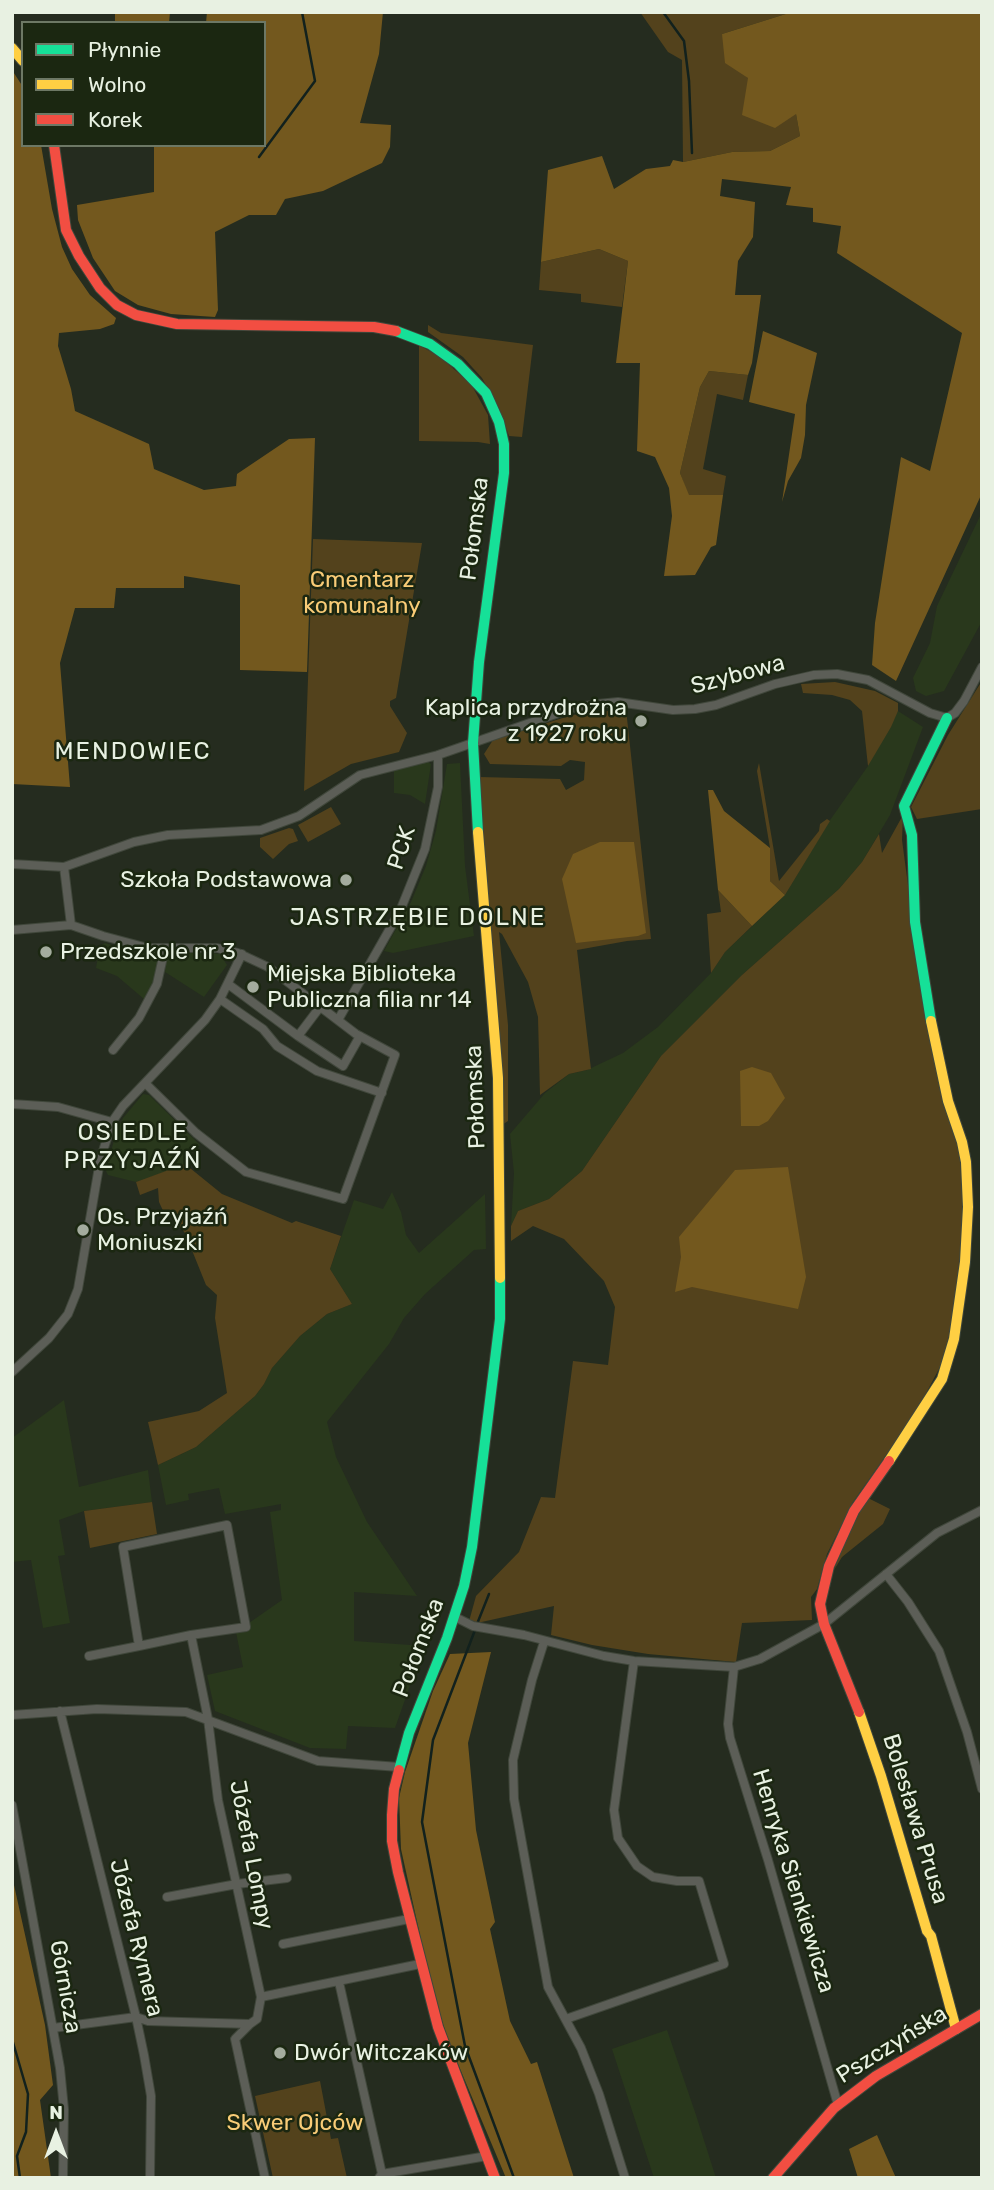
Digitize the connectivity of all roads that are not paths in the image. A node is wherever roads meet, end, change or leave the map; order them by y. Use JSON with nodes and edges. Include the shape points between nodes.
{"nodes":[{"id":1,"x":54,"y":147,"type":"edge"},
{"id":2,"x":982,"y":667,"type":"edge"},
{"id":3,"x":947,"y":718,"type":"junction"},
{"id":4,"x":473,"y":743,"type":"junction"},
{"id":5,"x":438,"y":755,"type":"junction"},
{"id":6,"x":12,"y":864,"type":"edge"},
{"id":7,"x":64,"y":866,"type":"junction"},
{"id":8,"x":71,"y":925,"type":"junction"},
{"id":9,"x":12,"y":930,"type":"edge"},
{"id":10,"x":165,"y":948,"type":"junction"},
{"id":11,"x":242,"y":954,"type":"junction"},
{"id":12,"x":228,"y":984,"type":"junction"},
{"id":13,"x":220,"y":999,"type":"junction"},
{"id":14,"x":320,"y":1007,"type":"junction"},
{"id":15,"x":338,"y":1020,"type":"junction"},
{"id":16,"x":298,"y":1036,"type":"junction"},
{"id":17,"x":360,"y":1036,"type":"junction"},
{"id":18,"x":113,"y":1050,"type":"dead end"},
{"id":19,"x":145,"y":1083,"type":"junction"},
{"id":20,"x":382,"y":1093,"type":"junction"},
{"id":21,"x":12,"y":1104,"type":"edge"},
{"id":22,"x":112,"y":1122,"type":"junction"},
{"id":23,"x":12,"y":1372,"type":"edge"},
{"id":24,"x":982,"y":1510,"type":"edge"},
{"id":25,"x":886,"y":1574,"type":"junction"},
{"id":26,"x":455,"y":1617,"type":"junction"},
{"id":27,"x":824,"y":1625,"type":"junction"},
{"id":28,"x":191,"y":1635,"type":"junction"},
{"id":29,"x":544,"y":1642,"type":"junction"},
{"id":30,"x":139,"y":1646,"type":"junction"},
{"id":31,"x":89,"y":1656,"type":"dead end"},
{"id":32,"x":634,"y":1661,"type":"junction"},
{"id":33,"x":734,"y":1667,"type":"junction"},
{"id":34,"x":60,"y":1711,"type":"junction"},
{"id":35,"x":12,"y":1714,"type":"edge"},
{"id":36,"x":208,"y":1719,"type":"junction"},
{"id":37,"x":399,"y":1767,"type":"junction"},
{"id":38,"x":982,"y":1789,"type":"edge"},
{"id":39,"x":12,"y":1805,"type":"edge"},
{"id":40,"x":287,"y":1878,"type":"dead end"},
{"id":41,"x":237,"y":1884,"type":"junction"},
{"id":42,"x":167,"y":1897,"type":"dead end"},
{"id":43,"x":409,"y":1919,"type":"junction"},
{"id":44,"x":283,"y":1944,"type":"dead end"},
{"id":45,"x":420,"y":1964,"type":"junction"},
{"id":46,"x":339,"y":1982,"type":"junction"},
{"id":47,"x":261,"y":1997,"type":"junction"},
{"id":48,"x":982,"y":2014,"type":"edge"},
{"id":49,"x":136,"y":2017,"type":"junction"},
{"id":50,"x":566,"y":2019,"type":"junction"},
{"id":51,"x":250,"y":2024,"type":"junction"},
{"id":52,"x":53,"y":2028,"type":"junction"},
{"id":53,"x":956,"y":2029,"type":"junction"},
{"id":54,"x":838,"y":2105,"type":"junction"},
{"id":55,"x":487,"y":2157,"type":"junction"},
{"id":56,"x":381,"y":2176,"type":"edge"},
{"id":57,"x":63,"y":2178,"type":"edge"},
{"id":58,"x":150,"y":2178,"type":"edge"},
{"id":59,"x":265,"y":2178,"type":"edge"},
{"id":60,"x":495,"y":2178,"type":"edge"},
{"id":61,"x":625,"y":2178,"type":"edge"},
{"id":62,"x":773,"y":2178,"type":"edge"}],
"edges":[{"from":1,"to":4,"type":"street","name":"Połomska","via":[[66,230],[100,288],[117,305],[136,315],[177,324],[348,326],[402,332],[458,364],[486,393],[504,444],[503,473]]},
{"from":2,"to":3,"type":"street","via":[[964,701]]},
{"from":3,"to":4,"type":"street","name":"Szybowa","via":[[868,680],[814,675],[695,709],[618,702],[573,708]]},
{"from":3,"to":27,"type":"street","name":"Bolesława Prusa","via":[[904,806],[912,835],[915,922],[932,1028],[967,1168],[965,1262],[947,1367],[933,1396],[861,1498],[843,1533],[822,1589]]},
{"from":4,"to":5,"type":"street","name":"Szybowa"},
{"from":4,"to":26,"type":"street","name":"Połomska","via":[[498,1078],[500,1319],[472,1547]]},
{"from":5,"to":7,"type":"street","name":"Szybowa","via":[[360,775],[299,816],[261,830],[168,835]]},
{"from":5,"to":15,"type":"street","name":"PCK","via":[[438,787],[425,849],[400,911]]},
{"from":6,"to":7,"type":"street"},
{"from":7,"to":8,"type":"street"},
{"from":8,"to":9,"type":"street"},
{"from":8,"to":10,"type":"street","via":[[148,948]]},
{"from":10,"to":11,"type":"street","via":[[217,948]]},
{"from":10,"to":18,"type":"street","via":[[157,984],[139,1018]]},
{"from":11,"to":12,"type":"street"},
{"from":11,"to":14,"type":"street","via":[[274,970]]},
{"from":12,"to":13,"type":"street"},
{"from":12,"to":16,"type":"street"},
{"from":13,"to":19,"type":"street"},
{"from":13,"to":20,"type":"street","via":[[263,1029],[277,1046],[317,1071]]},
{"from":14,"to":15,"type":"street"},
{"from":14,"to":16,"type":"street"},
{"from":15,"to":17,"type":"street"},
{"from":16,"to":17,"type":"street","via":[[343,1066]]},
{"from":17,"to":20,"type":"street","via":[[395,1055]]},
{"from":19,"to":20,"type":"street","via":[[194,1132],[246,1172],[343,1199]]},
{"from":19,"to":22,"type":"street"},
{"from":21,"to":22,"type":"street","via":[[58,1107]]},
{"from":22,"to":23,"type":"street","via":[[100,1161],[78,1289],[68,1314],[49,1338]]},
{"from":24,"to":25,"type":"street","via":[[937,1532]]},
{"from":25,"to":27,"type":"street"},
{"from":25,"to":38,"type":"street","via":[[939,1651]]},
{"from":26,"to":29,"type":"street","via":[[473,1626]]},
{"from":26,"to":37,"type":"street","name":"Połomska"},
{"from":27,"to":33,"type":"street","via":[[760,1659]]},
{"from":27,"to":53,"type":"street","name":"Bolesława Prusa","via":[[871,1746]]},
{"from":28,"to":30,"type":"street"},
{"from":28,"to":30,"type":"street","via":[[246,1627],[227,1525],[123,1547]]},
{"from":28,"to":36,"type":"street","name":"Józefa Lompy"},
{"from":29,"to":32,"type":"street"},
{"from":29,"to":50,"type":"street","via":[[513,1760],[514,1799],[548,1987]]},
{"from":30,"to":31,"type":"street"},
{"from":32,"to":33,"type":"street"},
{"from":32,"to":50,"type":"street","via":[[614,1810],[618,1838],[637,1866],[653,1877],[699,1881],[724,1964]]},
{"from":33,"to":54,"type":"street","name":"Henryka Sienkiewicza","via":[[730,1738]]},
{"from":34,"to":35,"type":"street"},
{"from":34,"to":36,"type":"street","via":[[166,1710]]},
{"from":34,"to":49,"type":"street","name":"Józefa Rymera"},
{"from":36,"to":37,"type":"street","via":[[318,1761]]},
{"from":36,"to":41,"type":"street","name":"Józefa Lompy","via":[[218,1800]]},
{"from":37,"to":43,"type":"street","name":"Połomska","via":[[392,1841]]},
{"from":39,"to":52,"type":"street","name":"Górnicza"},
{"from":40,"to":41,"type":"street"},
{"from":41,"to":42,"type":"street"},
{"from":41,"to":47,"type":"street","name":"Józefa Lompy"},
{"from":43,"to":44,"type":"street"},
{"from":43,"to":45,"type":"street","name":"Połomska"},
{"from":45,"to":46,"type":"street"},
{"from":45,"to":55,"type":"street","name":"Połomska","via":[[438,2027]]},
{"from":46,"to":47,"type":"street"},
{"from":46,"to":56,"type":"street"},
{"from":47,"to":51,"type":"street","via":[[257,2019]]},
{"from":48,"to":53,"type":"street","name":"Pszczyńska"},
{"from":49,"to":51,"type":"street"},
{"from":49,"to":52,"type":"street"},
{"from":49,"to":58,"type":"street","name":"Józefa Rymera","via":[[151,2096]]},
{"from":50,"to":61,"type":"street","via":[[599,2094]]},
{"from":51,"to":59,"type":"street","via":[[235,2039]]},
{"from":52,"to":57,"type":"street","name":"Górnicza","via":[[64,2109]]},
{"from":53,"to":54,"type":"street","name":"Pszczyńska","via":[[876,2076]]},
{"from":54,"to":62,"type":"street","name":"Pszczyńska"},
{"from":55,"to":56,"type":"street"},
{"from":55,"to":60,"type":"street","name":"Połomska"}]}
